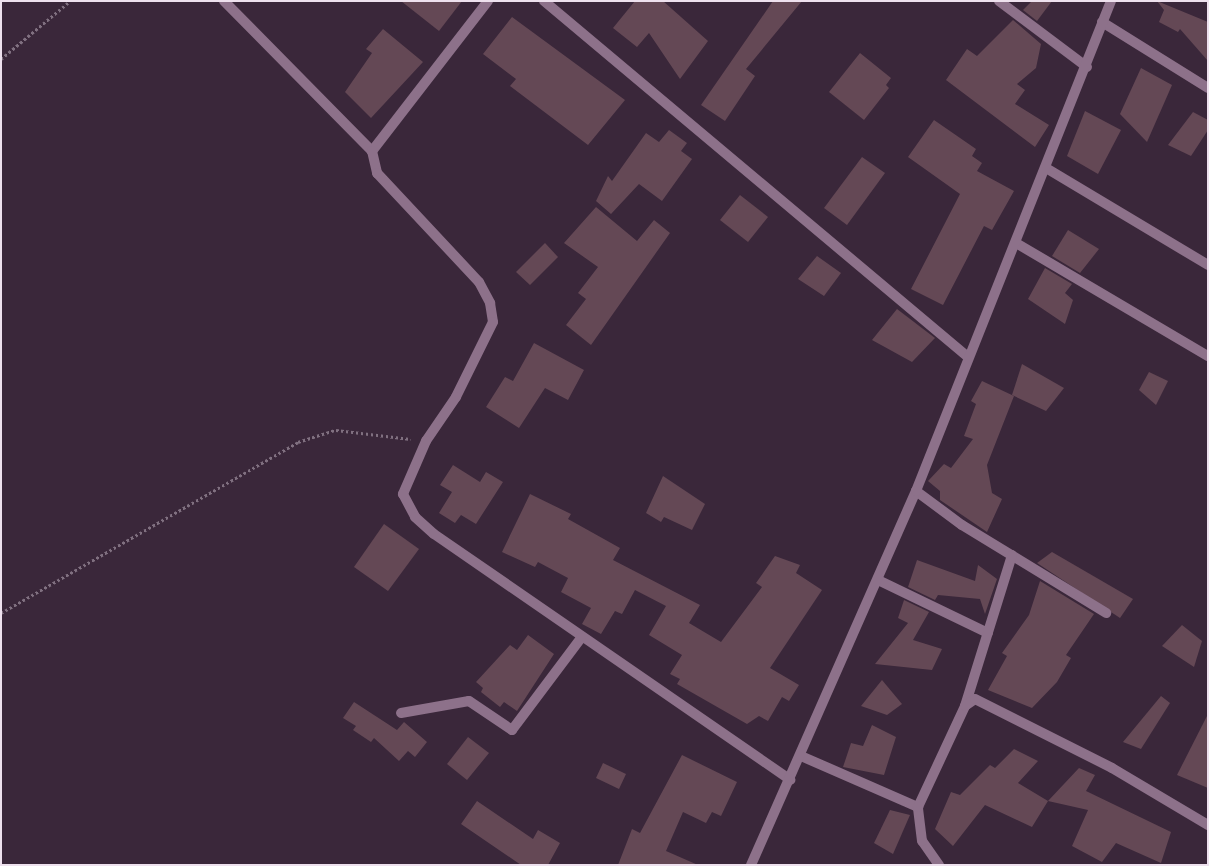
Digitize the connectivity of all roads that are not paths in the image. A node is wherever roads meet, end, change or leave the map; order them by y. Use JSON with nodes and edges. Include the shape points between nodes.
{"nodes":[{"id":1,"x":224,"y":1,"type":"edge"},
{"id":2,"x":488,"y":1,"type":"edge"},
{"id":3,"x":544,"y":1,"type":"edge"},
{"id":4,"x":999,"y":1,"type":"edge"},
{"id":5,"x":1111,"y":1,"type":"edge"},
{"id":6,"x":1102,"y":22,"type":"junction"},
{"id":7,"x":1087,"y":67,"type":"junction"},
{"id":8,"x":1208,"y":88,"type":"edge"},
{"id":9,"x":372,"y":151,"type":"junction"},
{"id":10,"x":1046,"y":168,"type":"junction"},
{"id":11,"x":1016,"y":243,"type":"junction"},
{"id":12,"x":1208,"y":265,"type":"edge"},
{"id":13,"x":1208,"y":356,"type":"edge"},
{"id":14,"x":968,"y":357,"type":"junction"},
{"id":15,"x":916,"y":491,"type":"junction"},
{"id":16,"x":1012,"y":556,"type":"junction"},
{"id":17,"x":878,"y":580,"type":"junction"},
{"id":18,"x":1106,"y":613,"type":"dead end"},
{"id":19,"x":988,"y":633,"type":"junction"},
{"id":20,"x":581,"y":638,"type":"junction"},
{"id":21,"x":965,"y":706,"type":"junction"},
{"id":22,"x":401,"y":713,"type":"dead end"},
{"id":23,"x":801,"y":756,"type":"junction"},
{"id":24,"x":790,"y":780,"type":"junction"},
{"id":25,"x":918,"y":807,"type":"junction"},
{"id":26,"x":1208,"y":825,"type":"edge"},
{"id":27,"x":751,"y":865,"type":"edge"},
{"id":28,"x":939,"y":865,"type":"edge"}],
"edges":[{"from":1,"to":9,"type":"street"},
{"from":2,"to":9,"type":"street"},
{"from":3,"to":14,"type":"street"},
{"from":4,"to":7,"type":"street"},
{"from":5,"to":6,"type":"street"},
{"from":6,"to":7,"type":"street"},
{"from":6,"to":8,"type":"street"},
{"from":7,"to":10,"type":"street"},
{"from":9,"to":20,"type":"street","via":[[377,173],[440,236],[479,282],[490,303],[493,322],[456,396],[426,441],[403,494],[415,517]]},
{"from":10,"to":11,"type":"street"},
{"from":10,"to":12,"type":"street"},
{"from":11,"to":13,"type":"street"},
{"from":11,"to":14,"type":"street"},
{"from":14,"to":15,"type":"street"},
{"from":15,"to":16,"type":"street"},
{"from":15,"to":17,"type":"street"},
{"from":16,"to":18,"type":"street"},
{"from":16,"to":19,"type":"street"},
{"from":17,"to":19,"type":"street"},
{"from":17,"to":23,"type":"street"},
{"from":19,"to":21,"type":"street"},
{"from":20,"to":22,"type":"street","via":[[512,730],[469,700]]},
{"from":20,"to":24,"type":"street"},
{"from":21,"to":25,"type":"street"},
{"from":21,"to":26,"type":"street","via":[[975,699],[986,701]]},
{"from":23,"to":24,"type":"street"},
{"from":23,"to":25,"type":"street"},
{"from":24,"to":27,"type":"street"},
{"from":25,"to":28,"type":"street","via":[[922,840]]}]}
